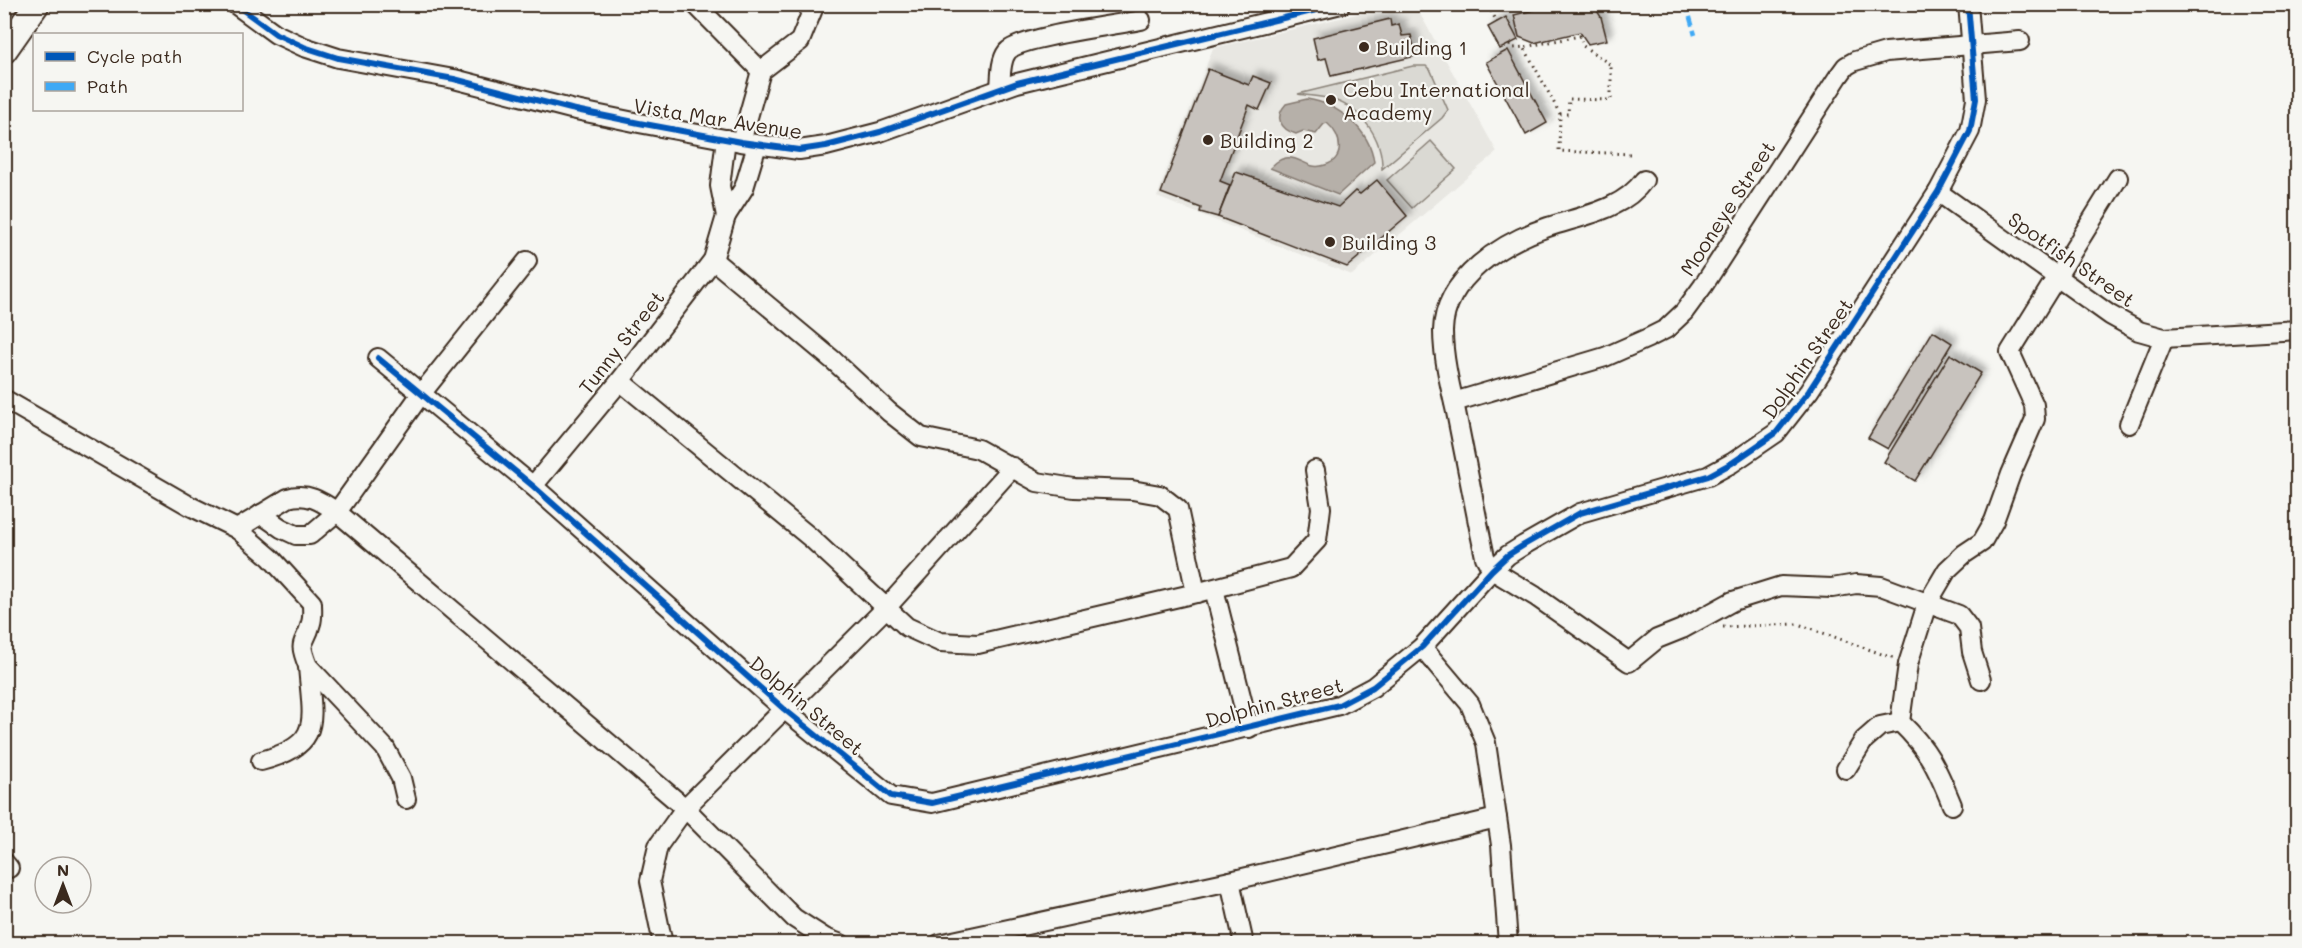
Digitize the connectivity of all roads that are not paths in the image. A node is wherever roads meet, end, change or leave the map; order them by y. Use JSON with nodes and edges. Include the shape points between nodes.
{"nodes":[{"id":1,"x":37,"y":4,"type":"edge"},
{"id":2,"x":234,"y":4,"type":"edge"},
{"id":3,"x":695,"y":4,"type":"edge"},
{"id":4,"x":815,"y":4,"type":"edge"},
{"id":5,"x":1341,"y":4,"type":"edge"},
{"id":6,"x":1968,"y":4,"type":"edge"},
{"id":7,"x":1141,"y":20,"type":"dead end"},
{"id":8,"x":2020,"y":41,"type":"dead end"},
{"id":9,"x":1972,"y":45,"type":"junction"},
{"id":10,"x":4,"y":51,"type":"edge"},
{"id":11,"x":761,"y":71,"type":"junction"},
{"id":12,"x":999,"y":89,"type":"junction"},
{"id":13,"x":741,"y":142,"type":"junction"},
{"id":14,"x":2118,"y":178,"type":"dead end"},
{"id":15,"x":1644,"y":180,"type":"dead end"},
{"id":16,"x":1938,"y":192,"type":"junction"},
{"id":17,"x":726,"y":216,"type":"junction"},
{"id":18,"x":713,"y":260,"type":"junction"},
{"id":19,"x":527,"y":261,"type":"dead end"},
{"id":20,"x":2056,"y":277,"type":"junction"},
{"id":21,"x":2298,"y":330,"type":"edge"},
{"id":22,"x":2164,"y":338,"type":"junction"},
{"id":23,"x":378,"y":358,"type":"dead end"},
{"id":24,"x":620,"y":381,"type":"junction"},
{"id":25,"x":422,"y":394,"type":"junction"},
{"id":26,"x":4,"y":399,"type":"edge"},
{"id":27,"x":1454,"y":402,"type":"junction"},
{"id":28,"x":2129,"y":424,"type":"dead end"},
{"id":29,"x":1013,"y":467,"type":"junction"},
{"id":30,"x":1315,"y":470,"type":"dead end"},
{"id":31,"x":533,"y":486,"type":"junction"},
{"id":32,"x":337,"y":512,"type":"junction"},
{"id":33,"x":261,"y":514,"type":"junction"},
{"id":34,"x":237,"y":529,"type":"junction"},
{"id":35,"x":1492,"y":570,"type":"junction"},
{"id":36,"x":1214,"y":589,"type":"junction"},
{"id":37,"x":1196,"y":593,"type":"junction"},
{"id":38,"x":1927,"y":604,"type":"junction"},
{"id":39,"x":887,"y":607,"type":"junction"},
{"id":40,"x":1422,"y":648,"type":"junction"},
{"id":41,"x":308,"y":666,"type":"junction"},
{"id":42,"x":1981,"y":680,"type":"dead end"},
{"id":43,"x":784,"y":709,"type":"junction"},
{"id":44,"x":1900,"y":722,"type":"junction"},
{"id":45,"x":1249,"y":728,"type":"junction"},
{"id":46,"x":261,"y":761,"type":"dead end"},
{"id":47,"x":1846,"y":769,"type":"dead end"},
{"id":48,"x":405,"y":799,"type":"dead end"},
{"id":49,"x":1952,"y":805,"type":"dead end"},
{"id":50,"x":685,"y":808,"type":"junction"},
{"id":51,"x":1497,"y":818,"type":"junction"},
{"id":52,"x":1230,"y":881,"type":"junction"},
{"id":53,"x":663,"y":944,"type":"edge"},
{"id":54,"x":841,"y":944,"type":"edge"},
{"id":55,"x":939,"y":944,"type":"edge"},
{"id":56,"x":1244,"y":944,"type":"edge"},
{"id":57,"x":1508,"y":944,"type":"edge"}],
"edges":[{"from":1,"to":10,"type":"main road"},
{"from":2,"to":13,"type":"street","name":"Vista Mar Avenue","via":[[276,34],[338,58],[454,79],[571,109]]},
{"from":3,"to":11,"type":"street"},
{"from":4,"to":11,"type":"street","via":[[800,41]]},
{"from":5,"to":12,"type":"street","name":"Vista Mar Avenue"},
{"from":6,"to":9,"type":"street","name":"Dolphin Street"},
{"from":7,"to":12,"type":"street","via":[[1013,46],[1004,58]]},
{"from":8,"to":9,"type":"street","name":"Mooneye Street"},
{"from":9,"to":16,"type":"street","name":"Dolphin Street","via":[[1974,117]]},
{"from":9,"to":27,"type":"street","name":"Mooneye Street","via":[[1886,52],[1846,66],[1703,286],[1666,329],[1605,357]]},
{"from":11,"to":13,"type":"street"},
{"from":12,"to":13,"type":"street","name":"Vista Mar Avenue","via":[[903,125],[826,146],[799,150]]},
{"from":13,"to":17,"type":"street","name":"Tunny Street","via":[[720,186]]},
{"from":13,"to":17,"type":"street","name":"Tunny Street","via":[[744,188]]},
{"from":14,"to":20,"type":"street"},
{"from":15,"to":27,"type":"street","via":[[1636,191],[1610,207],[1535,231],[1496,252],[1465,279],[1450,301],[1443,329]]},
{"from":16,"to":20,"type":"street","name":"Spotfish Street"},
{"from":16,"to":35,"type":"street","name":"Dolphin Street","via":[[1809,391],[1776,433],[1707,477],[1603,505],[1562,522],[1508,555]]},
{"from":17,"to":18,"type":"street","name":"Tunny Street"},
{"from":18,"to":24,"type":"street","name":"Tunny Street"},
{"from":18,"to":29,"type":"street","via":[[921,437],[978,449]]},
{"from":19,"to":25,"type":"street"},
{"from":20,"to":22,"type":"street","name":"Spotfish Street","via":[[2125,324]]},
{"from":20,"to":38,"type":"street","via":[[2010,352],[2034,405],[2035,419],[1982,542],[1947,570]]},
{"from":21,"to":22,"type":"street","name":"Spotfish Street"},
{"from":22,"to":28,"type":"street"},
{"from":23,"to":25,"type":"street","name":"Dolphin Street"},
{"from":24,"to":31,"type":"street","name":"Tunny Street"},
{"from":24,"to":39,"type":"street","via":[[811,538]]},
{"from":25,"to":31,"type":"street","name":"Dolphin Street"},
{"from":25,"to":32,"type":"street"},
{"from":26,"to":34,"type":"street"},
{"from":27,"to":35,"type":"street","via":[[1481,541]]},
{"from":29,"to":37,"type":"street","via":[[1037,482],[1160,495],[1178,509]]},
{"from":29,"to":39,"type":"street"},
{"from":30,"to":36,"type":"street","via":[[1321,508],[1317,540],[1291,568]]},
{"from":31,"to":43,"type":"street","name":"Dolphin Street"},
{"from":32,"to":33,"type":"street","via":[[304,495],[288,498]]},
{"from":32,"to":33,"type":"street","via":[[310,535],[296,535]]},
{"from":32,"to":50,"type":"street"},
{"from":33,"to":34,"type":"street"},
{"from":34,"to":41,"type":"street","via":[[271,558],[312,603],[311,624],[302,649]]},
{"from":35,"to":38,"type":"street","via":[[1629,662],[1657,639],[1733,601],[1781,586],[1881,586]]},
{"from":35,"to":40,"type":"street","name":"Dolphin Street"},
{"from":36,"to":37,"type":"street"},
{"from":36,"to":45,"type":"street"},
{"from":37,"to":39,"type":"street","via":[[978,644],[940,642],[907,627]]},
{"from":38,"to":42,"type":"street","via":[[1959,615],[1970,628],[1972,652]]},
{"from":38,"to":44,"type":"street","via":[[1908,664]]},
{"from":39,"to":43,"type":"street"},
{"from":40,"to":45,"type":"street","name":"Dolphin Street","via":[[1356,697],[1321,711]]},
{"from":40,"to":51,"type":"street","via":[[1470,704],[1480,724]]},
{"from":41,"to":46,"type":"street","via":[[311,730],[303,743],[281,756]]},
{"from":41,"to":48,"type":"street","via":[[385,748],[401,778]]},
{"from":43,"to":45,"type":"street","name":"Dolphin Street","via":[[891,796],[932,803]]},
{"from":43,"to":50,"type":"street"},
{"from":44,"to":47,"type":"street","via":[[1880,726],[1864,740]]},
{"from":44,"to":49,"type":"street","via":[[1935,763]]},
{"from":50,"to":53,"type":"street","via":[[658,846],[650,881]]},
{"from":50,"to":54,"type":"street","via":[[794,918]]},
{"from":51,"to":52,"type":"street"},
{"from":51,"to":57,"type":"street"},
{"from":52,"to":55,"type":"street"},
{"from":52,"to":56,"type":"street"}]}
